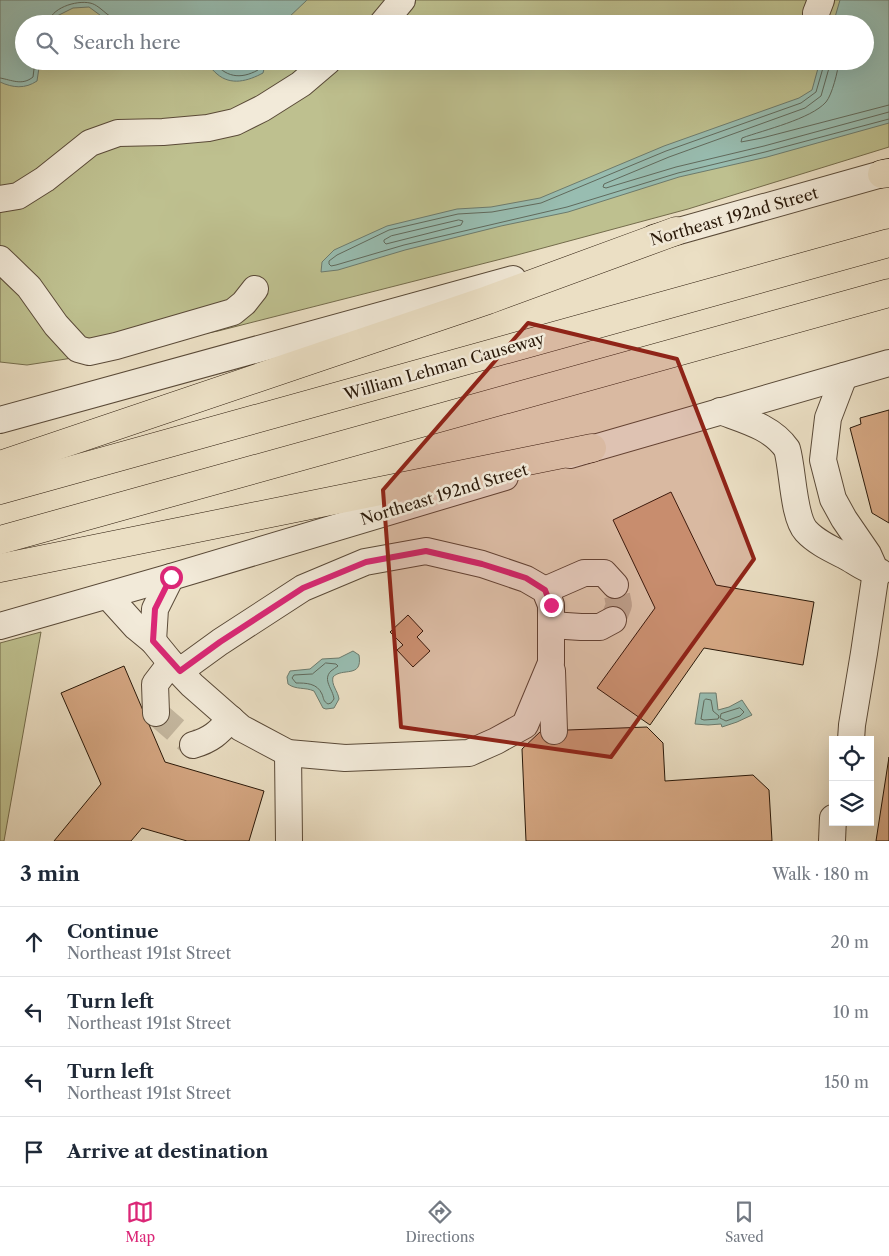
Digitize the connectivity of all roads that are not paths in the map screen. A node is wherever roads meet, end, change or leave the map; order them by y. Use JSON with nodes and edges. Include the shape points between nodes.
{"nodes":[{"id":1,"x":402,"y":0,"type":"edge"},
{"id":2,"x":821,"y":0,"type":"edge"},
{"id":3,"x":390,"y":15,"type":"edge"},
{"id":4,"x":816,"y":15,"type":"edge"},
{"id":5,"x":317,"y":70,"type":"edge"},
{"id":6,"x":887,"y":173,"type":"edge"},
{"id":7,"x":0,"y":199,"type":"edge"},
{"id":8,"x":676,"y":231,"type":"junction"},
{"id":9,"x":889,"y":243,"type":"edge"},
{"id":10,"x":0,"y":259,"type":"edge"},
{"id":11,"x":255,"y":288,"type":"dead end"},
{"id":12,"x":889,"y":293,"type":"edge"},
{"id":13,"x":889,"y":363,"type":"edge"},
{"id":14,"x":844,"y":376,"type":"junction"},
{"id":15,"x":720,"y":411,"type":"junction"},
{"id":16,"x":0,"y":420,"type":"edge"},
{"id":17,"x":592,"y":448,"type":"junction"},
{"id":18,"x":0,"y":466,"type":"edge"},
{"id":19,"x":0,"y":490,"type":"edge"},
{"id":20,"x":0,"y":540,"type":"edge"},
{"id":21,"x":0,"y":568,"type":"edge"},
{"id":22,"x":882,"y":572,"type":"edge"},
{"id":23,"x":171,"y":577,"type":"junction"},
{"id":24,"x":615,"y":585,"type":"dead end"},
{"id":25,"x":545,"y":590,"type":"junction"},
{"id":26,"x":108,"y":596,"type":"junction"},
{"id":27,"x":613,"y":620,"type":"dead end"},
{"id":28,"x":551,"y":625,"type":"junction"},
{"id":29,"x":0,"y":626,"type":"edge"},
{"id":30,"x":153,"y":641,"type":"junction"},
{"id":31,"x":551,"y":663,"type":"junction"},
{"id":32,"x":175,"y":667,"type":"junction"},
{"id":33,"x":156,"y":713,"type":"dead end"},
{"id":34,"x":231,"y":719,"type":"junction"},
{"id":35,"x":554,"y":731,"type":"dead end"},
{"id":36,"x":851,"y":736,"type":"edge"},
{"id":37,"x":193,"y":746,"type":"dead end"},
{"id":38,"x":288,"y":753,"type":"junction"},
{"id":39,"x":833,"y":826,"type":"edge"},
{"id":40,"x":289,"y":841,"type":"edge"},
{"id":41,"x":832,"y":841,"type":"edge"}],
"edges":[{"from":1,"to":3,"type":"street"},
{"from":2,"to":4,"type":"street"},
{"from":5,"to":7,"type":"street","via":[[263,108],[235,122],[208,128],[118,133],[90,143],[18,196]]},
{"from":6,"to":8,"type":"street","name":"Northeast 192nd Street"},
{"from":8,"to":16,"type":"street","name":"Northeast 192nd Street"},
{"from":8,"to":18,"type":"highway","via":[[488,300]]},
{"from":9,"to":19,"type":"highway","name":"William Lehman Causeway"},
{"from":10,"to":11,"type":"street","via":[[29,287],[78,349],[89,352],[233,312]]},
{"from":12,"to":20,"type":"highway"},
{"from":13,"to":14,"type":"street","name":"Northeast 192nd Street"},
{"from":14,"to":15,"type":"street","name":"Northeast 192nd Street"},
{"from":14,"to":22,"type":"street","via":[[828,418],[823,460],[833,499]]},
{"from":15,"to":17,"type":"street","name":"Northeast 192nd Street"},
{"from":15,"to":22,"type":"street","via":[[758,426],[781,440],[790,460],[801,526],[807,532],[825,546]]},
{"from":17,"to":21,"type":"highway"},
{"from":17,"to":23,"type":"street","name":"Northeast 192nd Street"},
{"from":22,"to":36,"type":"street","via":[[864,653]]},
{"from":23,"to":26,"type":"street","name":"Northeast 192nd Street"},
{"from":23,"to":30,"type":"street","via":[[155,609]]},
{"from":24,"to":25,"type":"street","via":[[604,573],[584,573]]},
{"from":25,"to":28,"type":"street","via":[[551,605]]},
{"from":25,"to":32,"type":"street","via":[[526,578],[426,551],[366,562],[303,588]]},
{"from":26,"to":29,"type":"street","name":"Northeast 192nd Street"},
{"from":26,"to":30,"type":"street"},
{"from":27,"to":28,"type":"street","via":[[600,627]]},
{"from":28,"to":31,"type":"street"},
{"from":30,"to":32,"type":"street"},
{"from":31,"to":35,"type":"street"},
{"from":31,"to":38,"type":"street","via":[[525,725],[469,753],[346,758]]},
{"from":32,"to":33,"type":"street","via":[[156,684]]},
{"from":32,"to":34,"type":"street"},
{"from":34,"to":37,"type":"street","via":[[208,741]]},
{"from":34,"to":38,"type":"street","via":[[241,728]]},
{"from":38,"to":40,"type":"street"},
{"from":39,"to":41,"type":"street"}]}
